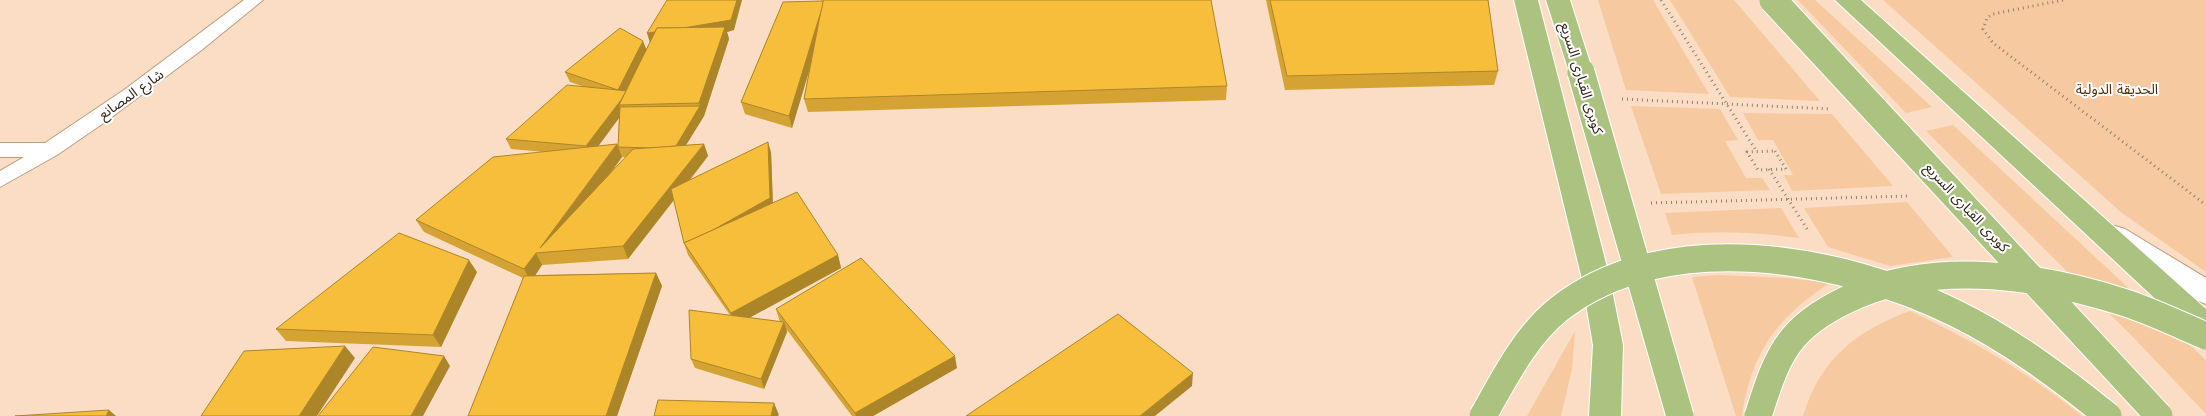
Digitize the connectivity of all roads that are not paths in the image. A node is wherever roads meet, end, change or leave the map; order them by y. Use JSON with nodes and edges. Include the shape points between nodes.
{"nodes":[{"id":1,"x":256,"y":0,"type":"edge"},
{"id":2,"x":1526,"y":0,"type":"edge"},
{"id":3,"x":1558,"y":0,"type":"edge"},
{"id":4,"x":1773,"y":0,"type":"edge"},
{"id":5,"x":1847,"y":0,"type":"edge"},
{"id":6,"x":0,"y":150,"type":"edge"},
{"id":7,"x":52,"y":150,"type":"junction"},
{"id":8,"x":0,"y":180,"type":"edge"},
{"id":9,"x":2087,"y":219,"type":"junction"},
{"id":10,"x":2206,"y":292,"type":"edge"},
{"id":11,"x":2206,"y":327,"type":"edge"},
{"id":12,"x":2206,"y":336,"type":"edge"},
{"id":13,"x":1483,"y":416,"type":"edge"},
{"id":14,"x":1605,"y":416,"type":"edge"},
{"id":15,"x":1680,"y":416,"type":"edge"},
{"id":16,"x":1758,"y":416,"type":"edge"},
{"id":17,"x":2108,"y":416,"type":"edge"},
{"id":18,"x":2159,"y":416,"type":"edge"}],
"edges":[{"from":1,"to":7,"type":"lane","name":"شارع المصانع","via":[[176,62]]},
{"from":2,"to":14,"type":"highway","via":[[1595,275],[1608,345]]},
{"from":3,"to":15,"type":"highway","name":"كوبرى القبارى السريع","bridge":true},
{"from":4,"to":18,"type":"highway","name":"كوبرى القبارى السريع","bridge":true},
{"from":5,"to":9,"type":"highway"},
{"from":6,"to":7,"type":"lane"},
{"from":7,"to":8,"type":"lane","name":"شارع المصانع"},
{"from":9,"to":10,"type":"street"},
{"from":9,"to":11,"type":"highway"},
{"from":12,"to":16,"type":"highway","bridge":true,"via":[[2129,304],[2063,286],[2000,276],[1944,277],[1890,283],[1834,303],[1800,330],[1775,366]]},
{"from":13,"to":17,"type":"highway","bridge":true,"via":[[1530,337],[1560,308],[1589,289],[1637,268],[1683,258],[1733,257],[1786,261],[1840,272],[1896,289],[1953,312],[2054,376]]}]}
